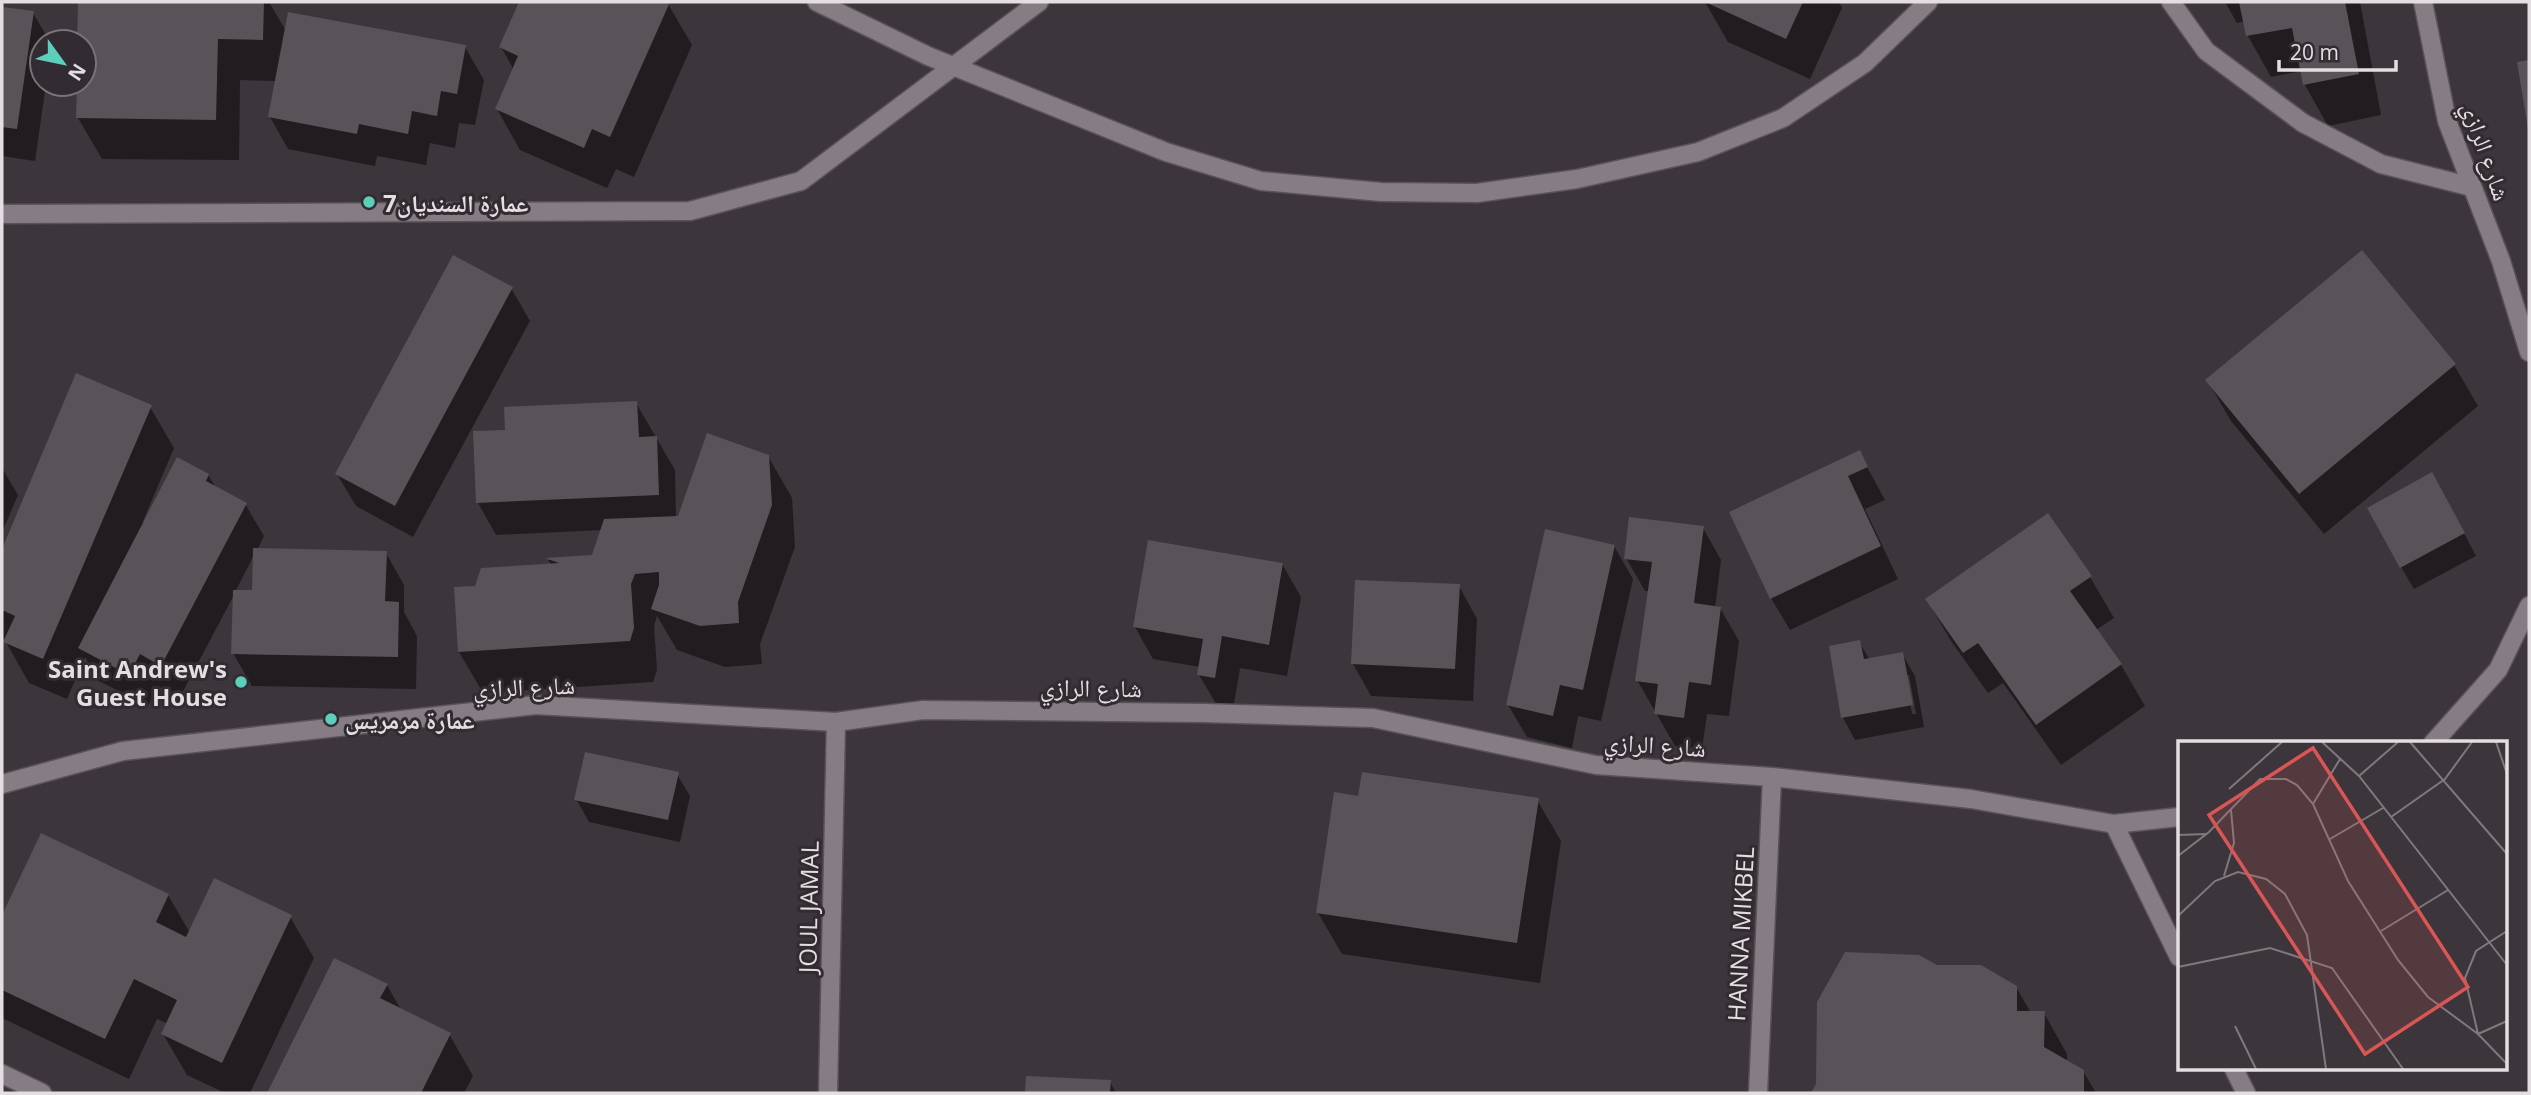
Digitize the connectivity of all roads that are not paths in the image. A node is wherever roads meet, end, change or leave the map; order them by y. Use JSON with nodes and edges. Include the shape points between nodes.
{"nodes":[{"id":1,"x":817,"y":2,"type":"edge"},
{"id":2,"x":1040,"y":2,"type":"edge"},
{"id":3,"x":1928,"y":2,"type":"edge"},
{"id":4,"x":2171,"y":2,"type":"edge"},
{"id":5,"x":2423,"y":2,"type":"edge"},
{"id":6,"x":954,"y":66,"type":"junction"},
{"id":7,"x":2472,"y":187,"type":"junction"},
{"id":8,"x":2,"y":214,"type":"edge"},
{"id":9,"x":2529,"y":352,"type":"edge"},
{"id":10,"x":2529,"y":606,"type":"edge"},
{"id":11,"x":836,"y":722,"type":"junction"},
{"id":12,"x":2435,"y":741,"type":"edge"},
{"id":13,"x":1772,"y":777,"type":"junction"},
{"id":14,"x":2,"y":785,"type":"edge"},
{"id":15,"x":2178,"y":817,"type":"edge"},
{"id":16,"x":2114,"y":824,"type":"junction"},
{"id":17,"x":2178,"y":955,"type":"edge"},
{"id":18,"x":2234,"y":1070,"type":"edge"},
{"id":19,"x":2,"y":1074,"type":"edge"},
{"id":20,"x":42,"y":1093,"type":"edge"},
{"id":21,"x":828,"y":1093,"type":"edge"},
{"id":22,"x":1758,"y":1093,"type":"edge"},
{"id":23,"x":2246,"y":1093,"type":"edge"}],
"edges":[{"from":1,"to":6,"type":"street"},
{"from":2,"to":6,"type":"street"},
{"from":3,"to":6,"type":"street","via":[[1865,63],[1783,118],[1698,152],[1577,179],[1477,192],[1381,192],[1261,181],[1166,152]]},
{"from":4,"to":7,"type":"street","via":[[2206,51],[2303,123],[2381,164]]},
{"from":5,"to":7,"type":"street","name":"شارع الرازي","via":[[2447,121]]},
{"from":6,"to":8,"type":"street","via":[[801,181],[690,211]]},
{"from":7,"to":9,"type":"street","name":"شارع الرازي"},
{"from":10,"to":12,"type":"street","via":[[2498,670]]},
{"from":11,"to":13,"type":"street","name":"شارع الرازي","via":[[923,710],[1373,718],[1596,765]]},
{"from":11,"to":14,"type":"street","name":"شارع الرازي","via":[[536,705],[123,751]]},
{"from":11,"to":21,"type":"street","name":"JOUL JAMAL"},
{"from":13,"to":16,"type":"street","name":"شارع الرازي","via":[[1971,799]]},
{"from":13,"to":22,"type":"street","name":"HANNA MIKBEL"},
{"from":15,"to":16,"type":"street","name":"شارع الرازي"},
{"from":16,"to":17,"type":"street"},
{"from":18,"to":23,"type":"street"},
{"from":19,"to":20,"type":"street"}]}
